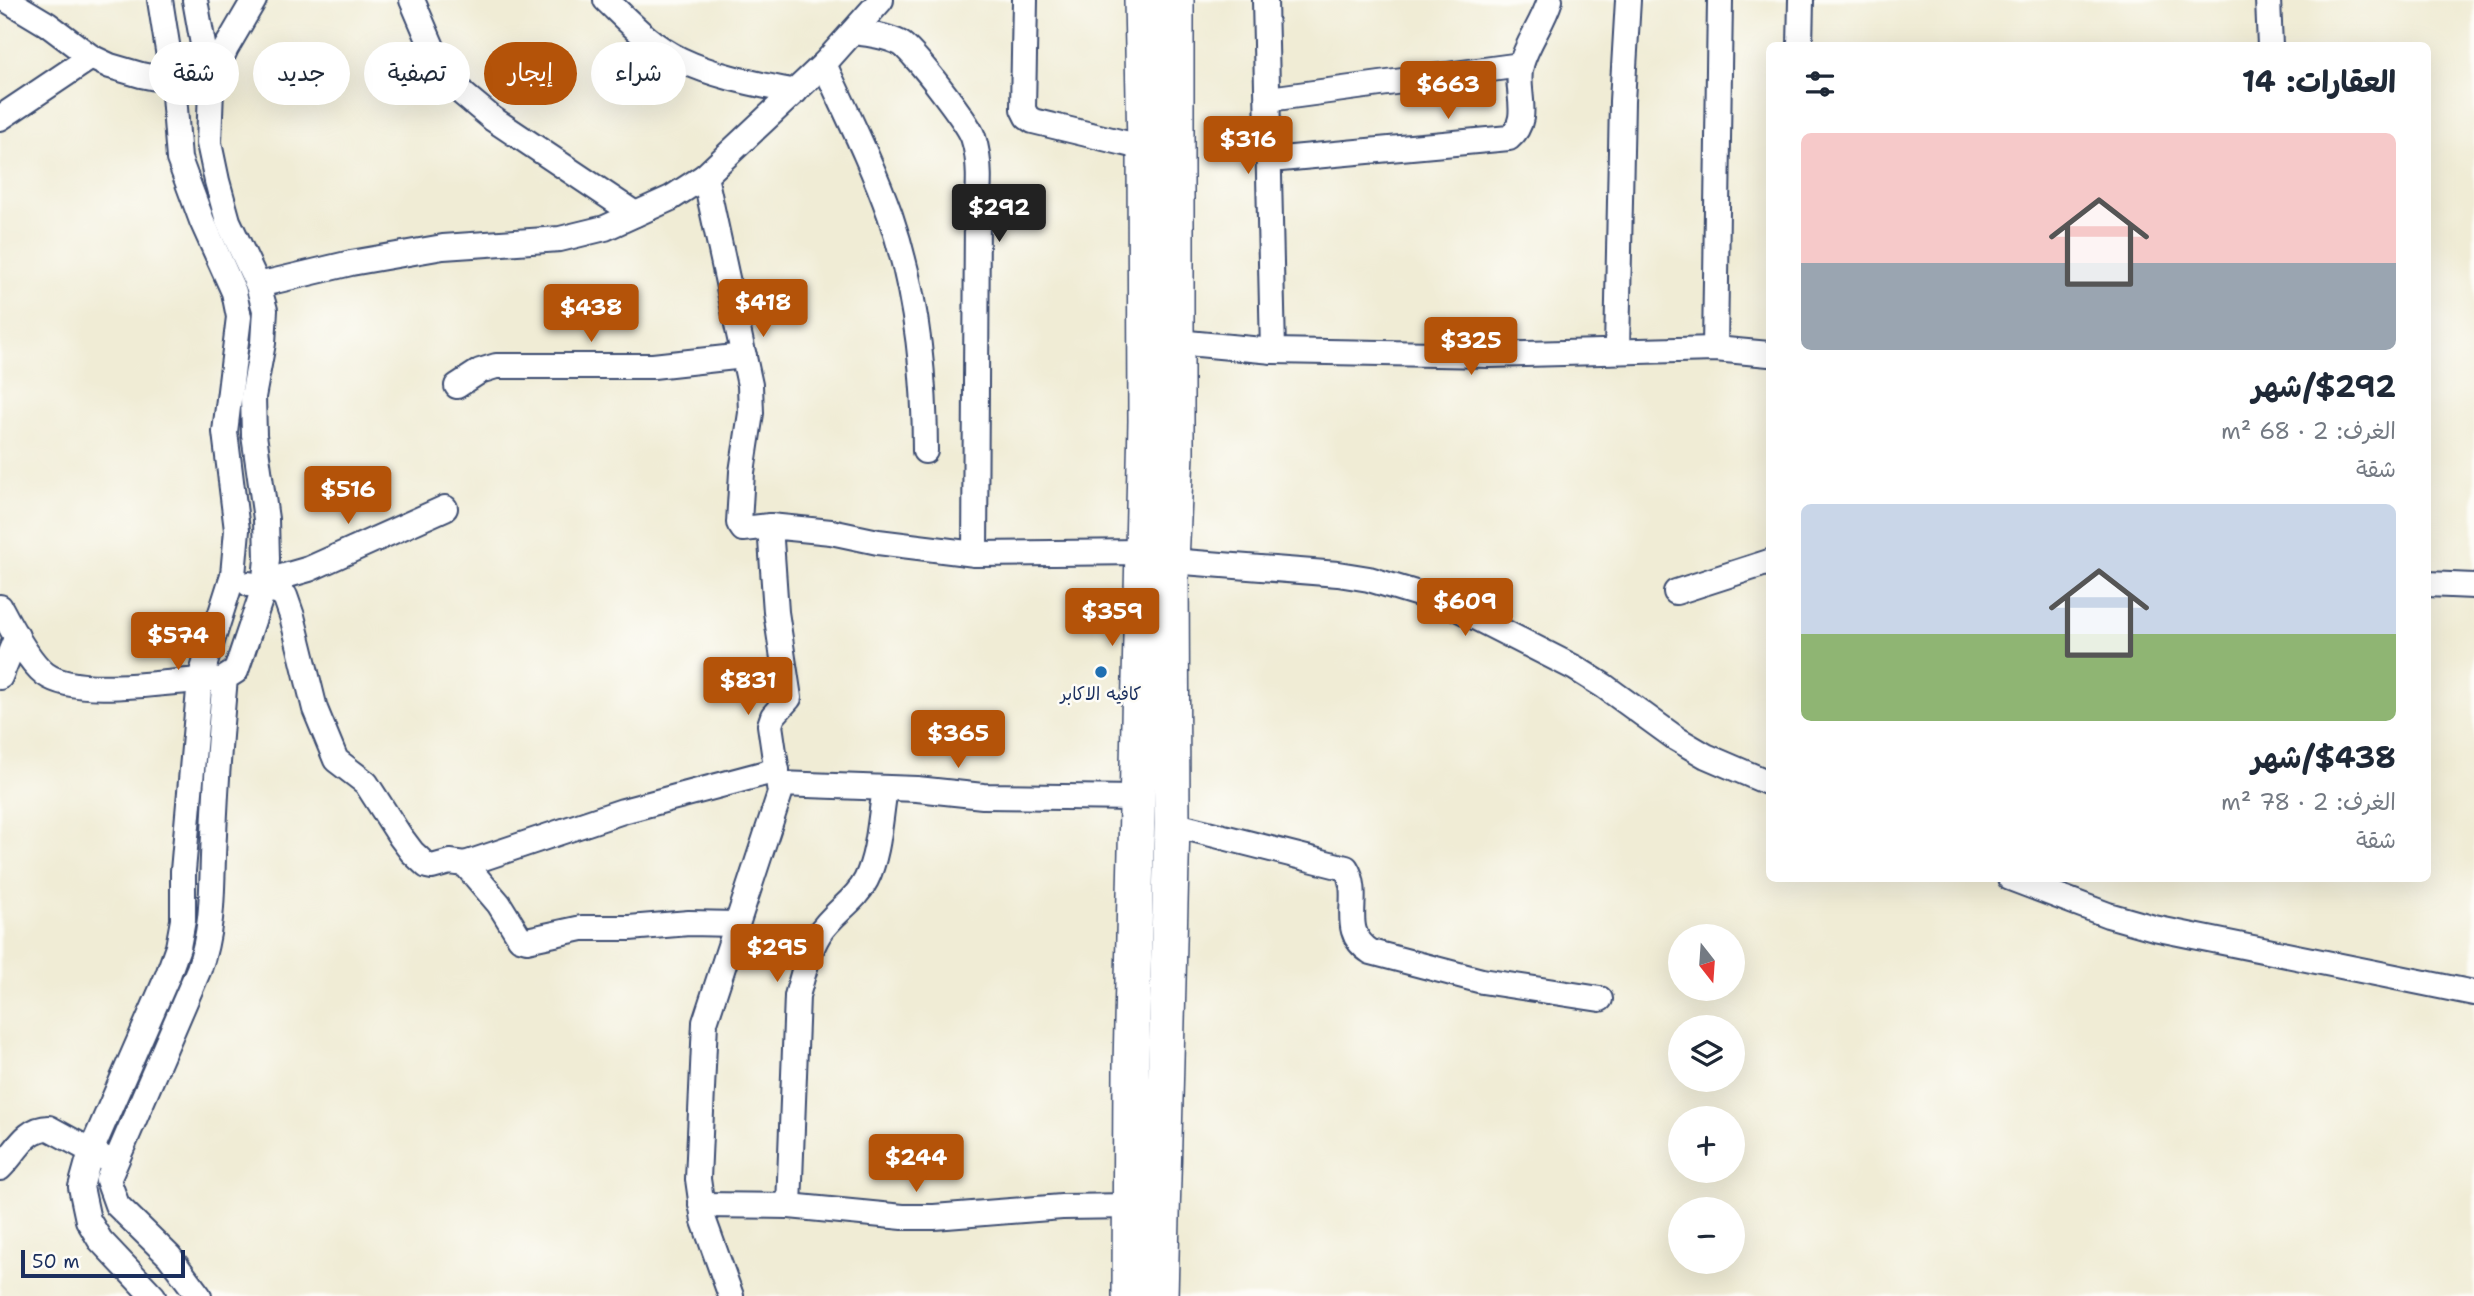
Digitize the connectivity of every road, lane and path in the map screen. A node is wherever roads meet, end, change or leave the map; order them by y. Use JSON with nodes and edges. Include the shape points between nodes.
{"nodes":[{"id":1,"x":7,"y":0,"type":"edge"},
{"id":2,"x":160,"y":0,"type":"edge"},
{"id":3,"x":195,"y":0,"type":"edge"},
{"id":4,"x":254,"y":0,"type":"edge"},
{"id":5,"x":412,"y":0,"type":"edge"},
{"id":6,"x":606,"y":0,"type":"edge"},
{"id":7,"x":881,"y":0,"type":"edge"},
{"id":8,"x":1025,"y":0,"type":"edge"},
{"id":9,"x":1142,"y":0,"type":"edge"},
{"id":10,"x":1176,"y":0,"type":"edge"},
{"id":11,"x":1265,"y":0,"type":"edge"},
{"id":12,"x":1550,"y":0,"type":"edge"},
{"id":13,"x":1628,"y":0,"type":"edge"},
{"id":14,"x":1720,"y":0,"type":"edge"},
{"id":15,"x":1801,"y":0,"type":"edge"},
{"id":16,"x":2268,"y":0,"type":"edge"},
{"id":17,"x":853,"y":32,"type":"junction"},
{"id":18,"x":167,"y":42,"type":"edge"},
{"id":19,"x":204,"y":42,"type":"edge"},
{"id":20,"x":230,"y":42,"type":"edge"},
{"id":21,"x":1800,"y":42,"type":"edge"},
{"id":22,"x":2270,"y":42,"type":"edge"},
{"id":23,"x":91,"y":57,"type":"junction"},
{"id":24,"x":824,"y":64,"type":"junction"},
{"id":25,"x":1521,"y":65,"type":"junction"},
{"id":26,"x":149,"y":76,"type":"edge"},
{"id":27,"x":795,"y":92,"type":"junction"},
{"id":28,"x":1269,"y":99,"type":"junction"},
{"id":29,"x":175,"y":105,"type":"edge"},
{"id":30,"x":210,"y":105,"type":"edge"},
{"id":31,"x":0,"y":118,"type":"edge"},
{"id":32,"x":1145,"y":148,"type":"junction"},
{"id":33,"x":1270,"y":160,"type":"junction"},
{"id":34,"x":705,"y":176,"type":"junction"},
{"id":35,"x":635,"y":214,"type":"junction"},
{"id":36,"x":258,"y":285,"type":"junction"},
{"id":37,"x":1177,"y":342,"type":"junction"},
{"id":38,"x":1715,"y":349,"type":"junction"},
{"id":39,"x":1273,"y":351,"type":"junction"},
{"id":40,"x":1617,"y":351,"type":"junction"},
{"id":41,"x":1766,"y":354,"type":"edge"},
{"id":42,"x":744,"y":356,"type":"junction"},
{"id":43,"x":457,"y":386,"type":"dead end"},
{"id":44,"x":925,"y":451,"type":"dead end"},
{"id":45,"x":445,"y":508,"type":"dead end"},
{"id":46,"x":770,"y":526,"type":"junction"},
{"id":47,"x":975,"y":554,"type":"junction"},
{"id":48,"x":1156,"y":557,"type":"junction"},
{"id":49,"x":1766,"y":563,"type":"edge"},
{"id":50,"x":232,"y":579,"type":"junction"},
{"id":51,"x":2431,"y":584,"type":"edge"},
{"id":52,"x":264,"y":585,"type":"junction"},
{"id":53,"x":2474,"y":586,"type":"edge"},
{"id":54,"x":1676,"y":592,"type":"dead end"},
{"id":55,"x":6,"y":623,"type":"edge"},
{"id":56,"x":0,"y":677,"type":"edge"},
{"id":57,"x":225,"y":678,"type":"junction"},
{"id":58,"x":200,"y":679,"type":"junction"},
{"id":59,"x":778,"y":777,"type":"junction"},
{"id":60,"x":1766,"y":782,"type":"edge"},
{"id":61,"x":885,"y":789,"type":"junction"},
{"id":62,"x":1136,"y":798,"type":"junction"},
{"id":63,"x":1172,"y":824,"type":"junction"},
{"id":64,"x":465,"y":864,"type":"junction"},
{"id":65,"x":2021,"y":882,"type":"edge"},
{"id":66,"x":736,"y":924,"type":"junction"},
{"id":67,"x":2474,"y":993,"type":"edge"},
{"id":68,"x":1600,"y":999,"type":"dead end"},
{"id":69,"x":91,"y":1151,"type":"junction"},
{"id":70,"x":114,"y":1163,"type":"junction"},
{"id":71,"x":0,"y":1168,"type":"edge"},
{"id":72,"x":701,"y":1205,"type":"junction"},
{"id":73,"x":789,"y":1206,"type":"junction"},
{"id":74,"x":1132,"y":1206,"type":"junction"},
{"id":75,"x":153,"y":1296,"type":"edge"},
{"id":76,"x":200,"y":1296,"type":"edge"},
{"id":77,"x":731,"y":1296,"type":"edge"},
{"id":78,"x":1130,"y":1296,"type":"edge"},
{"id":79,"x":1160,"y":1296,"type":"edge"}],
"edges":[{"from":1,"to":23,"type":"street"},
{"from":2,"to":18,"type":"street"},
{"from":3,"to":19,"type":"street"},
{"from":4,"to":20,"type":"street"},
{"from":5,"to":35,"type":"street","via":[[438,61],[463,94]]},
{"from":6,"to":27,"type":"street","via":[[643,36],[680,60],[728,77]]},
{"from":7,"to":17,"type":"street"},
{"from":8,"to":32,"type":"street","via":[[1023,109],[1027,117]]},
{"from":9,"to":32,"type":"main road"},
{"from":10,"to":37,"type":"main road"},
{"from":11,"to":28,"type":"street"},
{"from":12,"to":25,"type":"street"},
{"from":13,"to":40,"type":"street"},
{"from":14,"to":38,"type":"street"},
{"from":15,"to":21,"type":"street"},
{"from":16,"to":22,"type":"street"},
{"from":17,"to":24,"type":"street"},
{"from":17,"to":47,"type":"street","via":[[901,44],[917,57],[970,129],[977,153]]},
{"from":23,"to":26,"type":"street"},
{"from":23,"to":31,"type":"street"},
{"from":24,"to":27,"type":"street"},
{"from":24,"to":44,"type":"street","via":[[890,215],[905,271],[922,370]]},
{"from":25,"to":28,"type":"street"},
{"from":25,"to":33,"type":"street","via":[[1520,123],[1509,138]]},
{"from":27,"to":34,"type":"street"},
{"from":28,"to":33,"type":"street"},
{"from":29,"to":50,"type":"street","via":[[179,159],[234,292],[239,317],[225,432],[237,530]]},
{"from":30,"to":36,"type":"street","via":[[209,143],[217,181],[228,221]]},
{"from":32,"to":48,"type":"main road","via":[[1146,421]]},
{"from":33,"to":39,"type":"street"},
{"from":34,"to":35,"type":"street"},
{"from":34,"to":42,"type":"street"},
{"from":35,"to":36,"type":"street","via":[[605,228],[560,239],[443,247]]},
{"from":36,"to":52,"type":"street","via":[[265,310],[253,397],[267,519]]},
{"from":37,"to":39,"type":"street"},
{"from":37,"to":48,"type":"main road","via":[[1176,454]]},
{"from":38,"to":40,"type":"street"},
{"from":38,"to":41,"type":"street"},
{"from":39,"to":40,"type":"street","via":[[1490,355]]},
{"from":42,"to":43,"type":"street","via":[[653,366],[496,366]]},
{"from":42,"to":46,"type":"street","via":[[751,413],[741,472],[739,523],[744,529]]},
{"from":45,"to":52,"type":"street"},
{"from":46,"to":47,"type":"street"},
{"from":46,"to":59,"type":"street","via":[[789,698],[770,725]]},
{"from":47,"to":48,"type":"street"},
{"from":48,"to":60,"type":"street","via":[[1338,574],[1445,602],[1574,668],[1706,756]]},
{"from":48,"to":62,"type":"main road"},
{"from":48,"to":63,"type":"main road"},
{"from":49,"to":54,"type":"street"},
{"from":50,"to":52,"type":"street"},
{"from":50,"to":58,"type":"street"},
{"from":51,"to":53,"type":"street"},
{"from":52,"to":57,"type":"street","via":[[236,671]]},
{"from":52,"to":64,"type":"street","via":[[285,596],[315,709],[336,760],[366,783],[400,836],[427,866]]},
{"from":55,"to":56,"type":"street"},
{"from":55,"to":58,"type":"street","via":[[43,673],[66,683],[153,686]]},
{"from":57,"to":58,"type":"street"},
{"from":57,"to":70,"type":"street","via":[[209,942]]},
{"from":58,"to":69,"type":"street","via":[[178,947]]},
{"from":59,"to":61,"type":"street"},
{"from":59,"to":64,"type":"street","via":[[623,811]]},
{"from":59,"to":66,"type":"street","via":[[778,802]]},
{"from":61,"to":62,"type":"street"},
{"from":61,"to":73,"type":"street","via":[[866,880],[819,933],[797,996]]},
{"from":62,"to":74,"type":"main road"},
{"from":63,"to":68,"type":"street","via":[[1346,868],[1353,883],[1352,927],[1359,944],[1371,952],[1482,981]]},
{"from":63,"to":79,"type":"main road"},
{"from":64,"to":66,"type":"street","via":[[520,938],[527,940],[582,928]]},
{"from":65,"to":67,"type":"street","via":[[2154,928]]},
{"from":66,"to":72,"type":"street","via":[[705,1022],[698,1179]]},
{"from":69,"to":70,"type":"street"},
{"from":69,"to":71,"type":"street","via":[[42,1128],[29,1133]]},
{"from":69,"to":75,"type":"street","via":[[81,1187],[88,1220],[100,1240]]},
{"from":70,"to":76,"type":"street","via":[[108,1180],[117,1205],[169,1256]]},
{"from":72,"to":73,"type":"street"},
{"from":72,"to":77,"type":"street"},
{"from":73,"to":74,"type":"street","via":[[934,1217]]},
{"from":74,"to":78,"type":"main road"}]}
